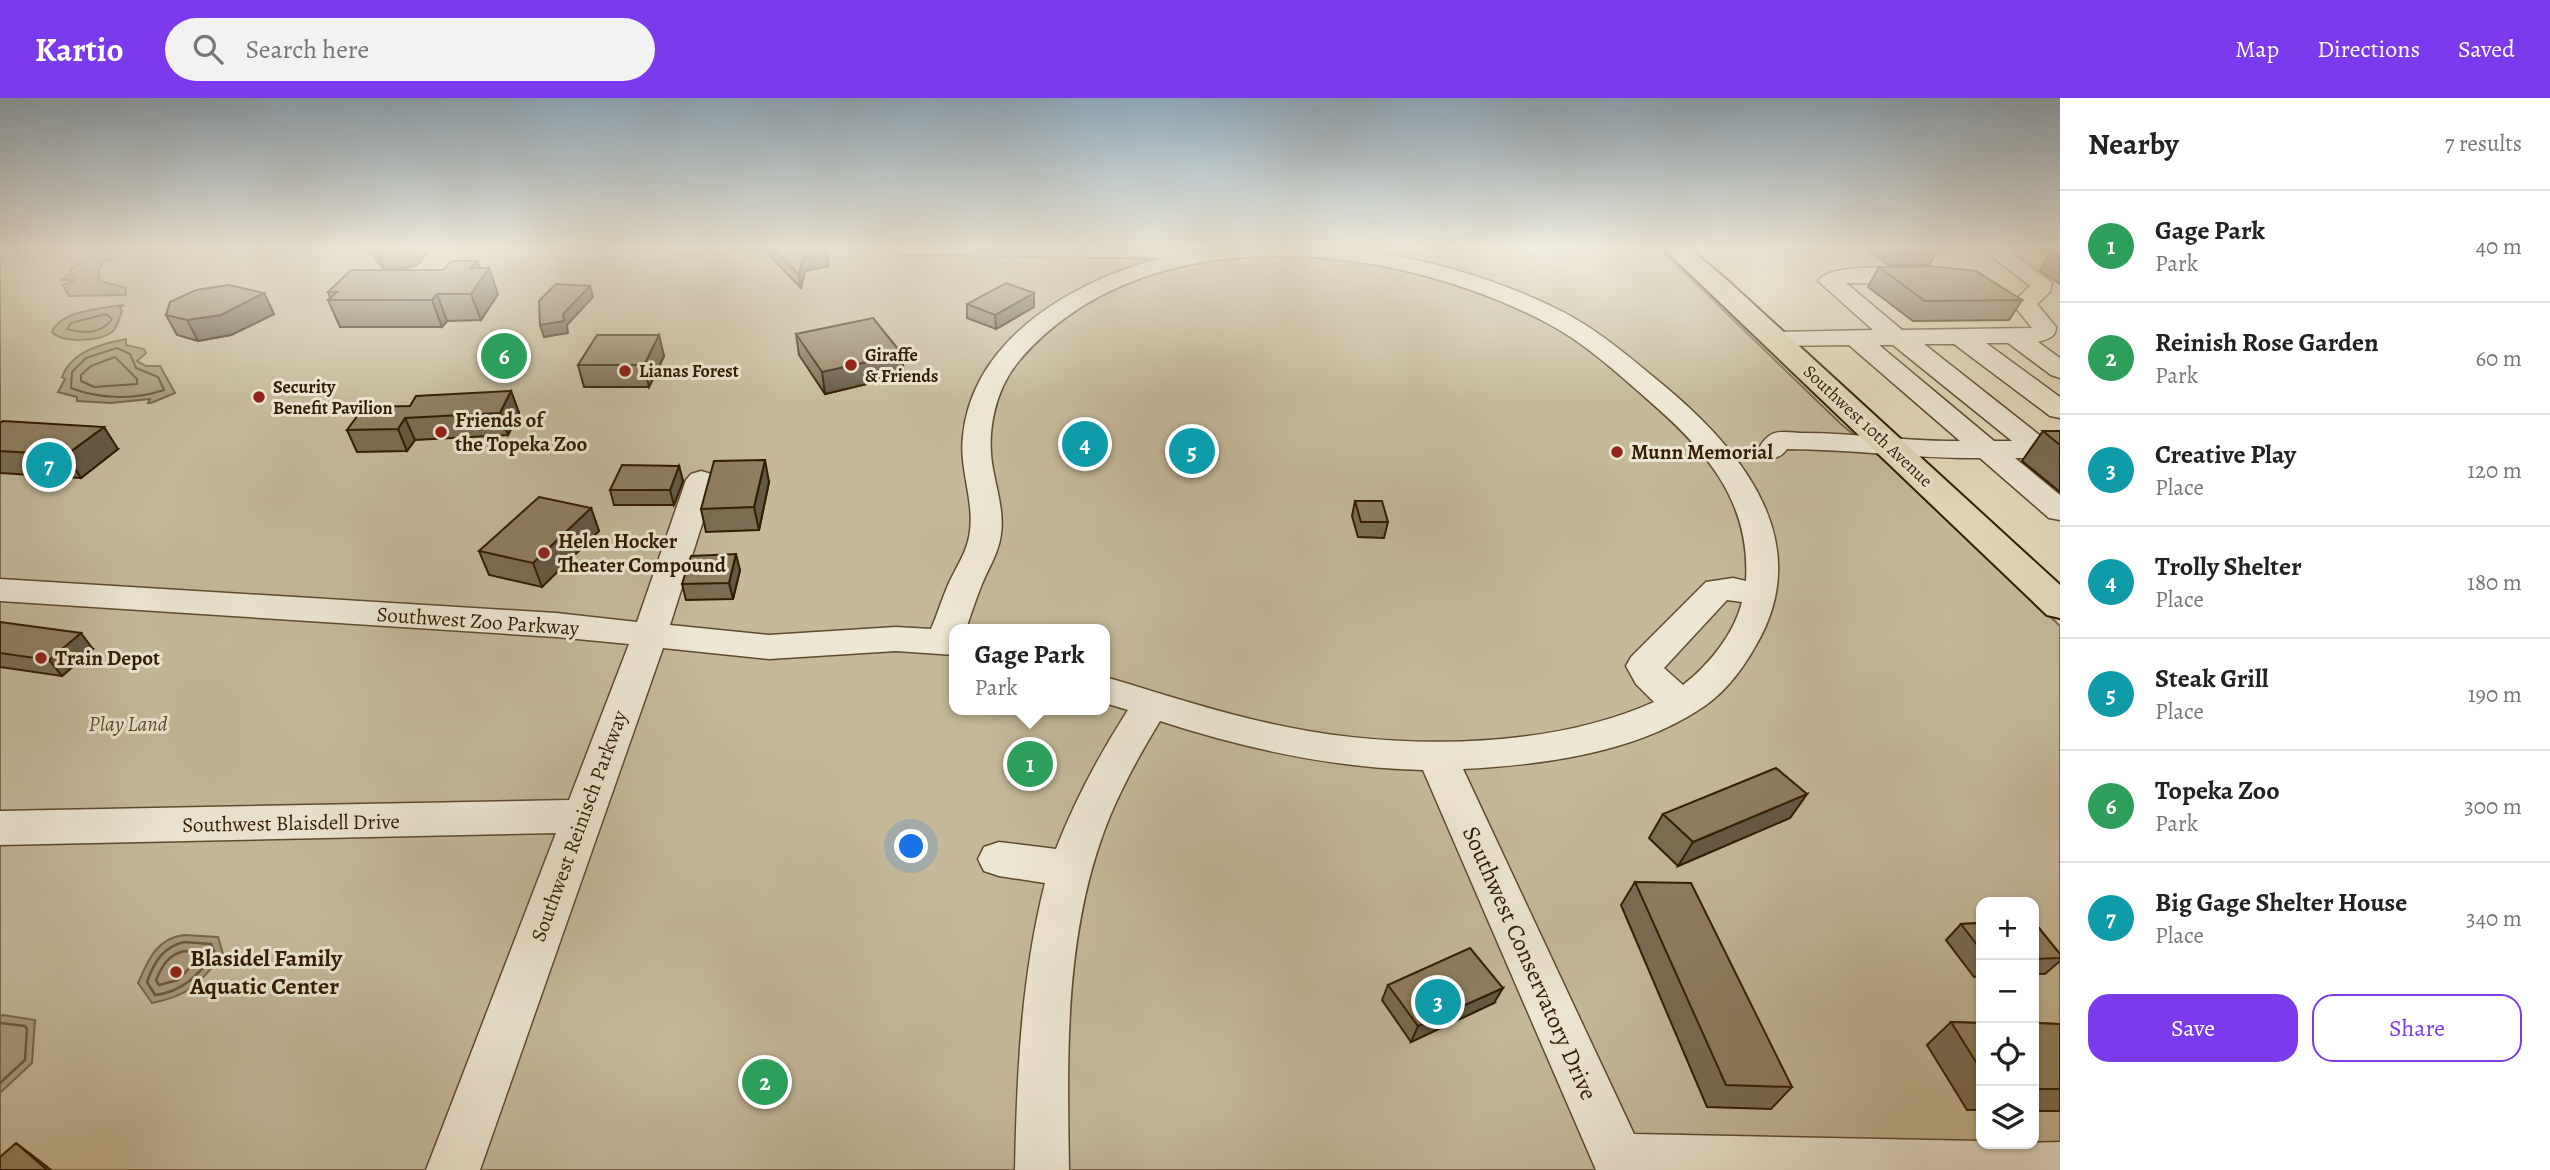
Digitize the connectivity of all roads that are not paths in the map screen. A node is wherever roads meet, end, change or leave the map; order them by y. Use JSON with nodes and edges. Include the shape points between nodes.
{"nodes":[{"id":1,"x":1081,"y":298,"type":"edge"},
{"id":2,"x":1512,"y":298,"type":"edge"},
{"id":3,"x":1730,"y":298,"type":"edge"},
{"id":4,"x":1850,"y":298,"type":"edge"},
{"id":5,"x":2030,"y":298,"type":"edge"},
{"id":6,"x":2022,"y":306,"type":"junction"},
{"id":7,"x":2060,"y":324,"type":"edge"},
{"id":8,"x":2013,"y":335,"type":"junction"},
{"id":9,"x":1960,"y":336,"type":"junction"},
{"id":10,"x":1854,"y":337,"type":"junction"},
{"id":11,"x":1898,"y":337,"type":"junction"},
{"id":12,"x":1775,"y":339,"type":"junction"},
{"id":13,"x":2060,"y":370,"type":"edge"},
{"id":14,"x":2060,"y":410,"type":"edge"},
{"id":15,"x":1716,"y":449,"type":"junction"},
{"id":16,"x":1892,"y":449,"type":"junction"},
{"id":17,"x":2050,"y":449,"type":"edge"},
{"id":18,"x":1989,"y":450,"type":"junction"},
{"id":19,"x":701,"y":480,"type":"dead end"},
{"id":20,"x":2060,"y":512,"type":"edge"},
{"id":21,"x":0,"y":590,"type":"edge"},
{"id":22,"x":1760,"y":595,"type":"junction"},
{"id":23,"x":2058,"y":602,"type":"edge"},
{"id":24,"x":955,"y":624,"type":"edge"},
{"id":25,"x":650,"y":634,"type":"junction"},
{"id":26,"x":949,"y":642,"type":"edge"},
{"id":27,"x":1110,"y":692,"type":"edge"},
{"id":28,"x":1151,"y":704,"type":"junction"},
{"id":29,"x":1680,"y":704,"type":"junction"},
{"id":30,"x":1437,"y":756,"type":"junction"},
{"id":31,"x":583,"y":816,"type":"junction"},
{"id":32,"x":0,"y":828,"type":"edge"},
{"id":33,"x":999,"y":859,"type":"dead end"},
{"id":34,"x":1069,"y":869,"type":"junction"},
{"id":35,"x":1620,"y":1163,"type":"edge"},
{"id":36,"x":1743,"y":1166,"type":"edge"},
{"id":37,"x":1841,"y":1167,"type":"edge"},
{"id":38,"x":2060,"y":1169,"type":"edge"},
{"id":39,"x":453,"y":1170,"type":"edge"},
{"id":40,"x":1042,"y":1170,"type":"edge"}],
"edges":[{"from":1,"to":24,"type":"street","via":[[1025,340],[997,375],[980,416],[977,461],[987,529]]},
{"from":2,"to":15,"type":"street","via":[[1591,339]]},
{"from":3,"to":12,"type":"main road","name":"Southwest 10th Avenue"},
{"from":4,"to":11,"type":"street"},
{"from":5,"to":6,"type":"street"},
{"from":6,"to":7,"type":"street"},
{"from":6,"to":8,"type":"street","via":[[2044,332]]},
{"from":8,"to":9,"type":"street"},
{"from":8,"to":13,"type":"street"},
{"from":9,"to":11,"type":"street"},
{"from":9,"to":14,"type":"street"},
{"from":10,"to":11,"type":"street"},
{"from":10,"to":12,"type":"street"},
{"from":10,"to":18,"type":"street"},
{"from":11,"to":17,"type":"street"},
{"from":12,"to":16,"type":"main road","name":"Southwest 10th Avenue"},
{"from":15,"to":16,"type":"street","via":[[1772,450],[1797,458],[1848,457]]},
{"from":15,"to":22,"type":"street","via":[[1755,521],[1764,554]]},
{"from":16,"to":18,"type":"street"},
{"from":16,"to":23,"type":"main road","name":"Southwest 10th Avenue"},
{"from":17,"to":18,"type":"street"},
{"from":18,"to":20,"type":"street"},
{"from":19,"to":25,"type":"street","name":"Southwest Reinisch Parkway"},
{"from":21,"to":25,"type":"street","name":"Southwest Zoo Parkway"},
{"from":22,"to":29,"type":"street","via":[[1736,650],[1710,681]]},
{"from":22,"to":29,"type":"street","via":[[1718,590],[1644,666]]},
{"from":25,"to":26,"type":"street","name":"Southwest Zoo Parkway","via":[[769,647],[896,639]]},
{"from":25,"to":31,"type":"street","name":"Southwest Reinisch Parkway"},
{"from":27,"to":28,"type":"street"},
{"from":28,"to":30,"type":"street","via":[[1295,743]]},
{"from":28,"to":34,"type":"street","via":[[1105,778]]},
{"from":29,"to":30,"type":"street","via":[[1644,721],[1582,740],[1512,752]]},
{"from":30,"to":35,"type":"street","name":"Southwest Conservatory Drive"},
{"from":31,"to":32,"type":"street","name":"Southwest Blaisdell Drive"},
{"from":31,"to":39,"type":"street","name":"Southwest Reinisch Parkway"},
{"from":33,"to":34,"type":"street"},
{"from":34,"to":40,"type":"street","via":[[1046,983]]},
{"from":35,"to":36,"type":"street"},
{"from":36,"to":37,"type":"street"},
{"from":37,"to":38,"type":"street"}]}
